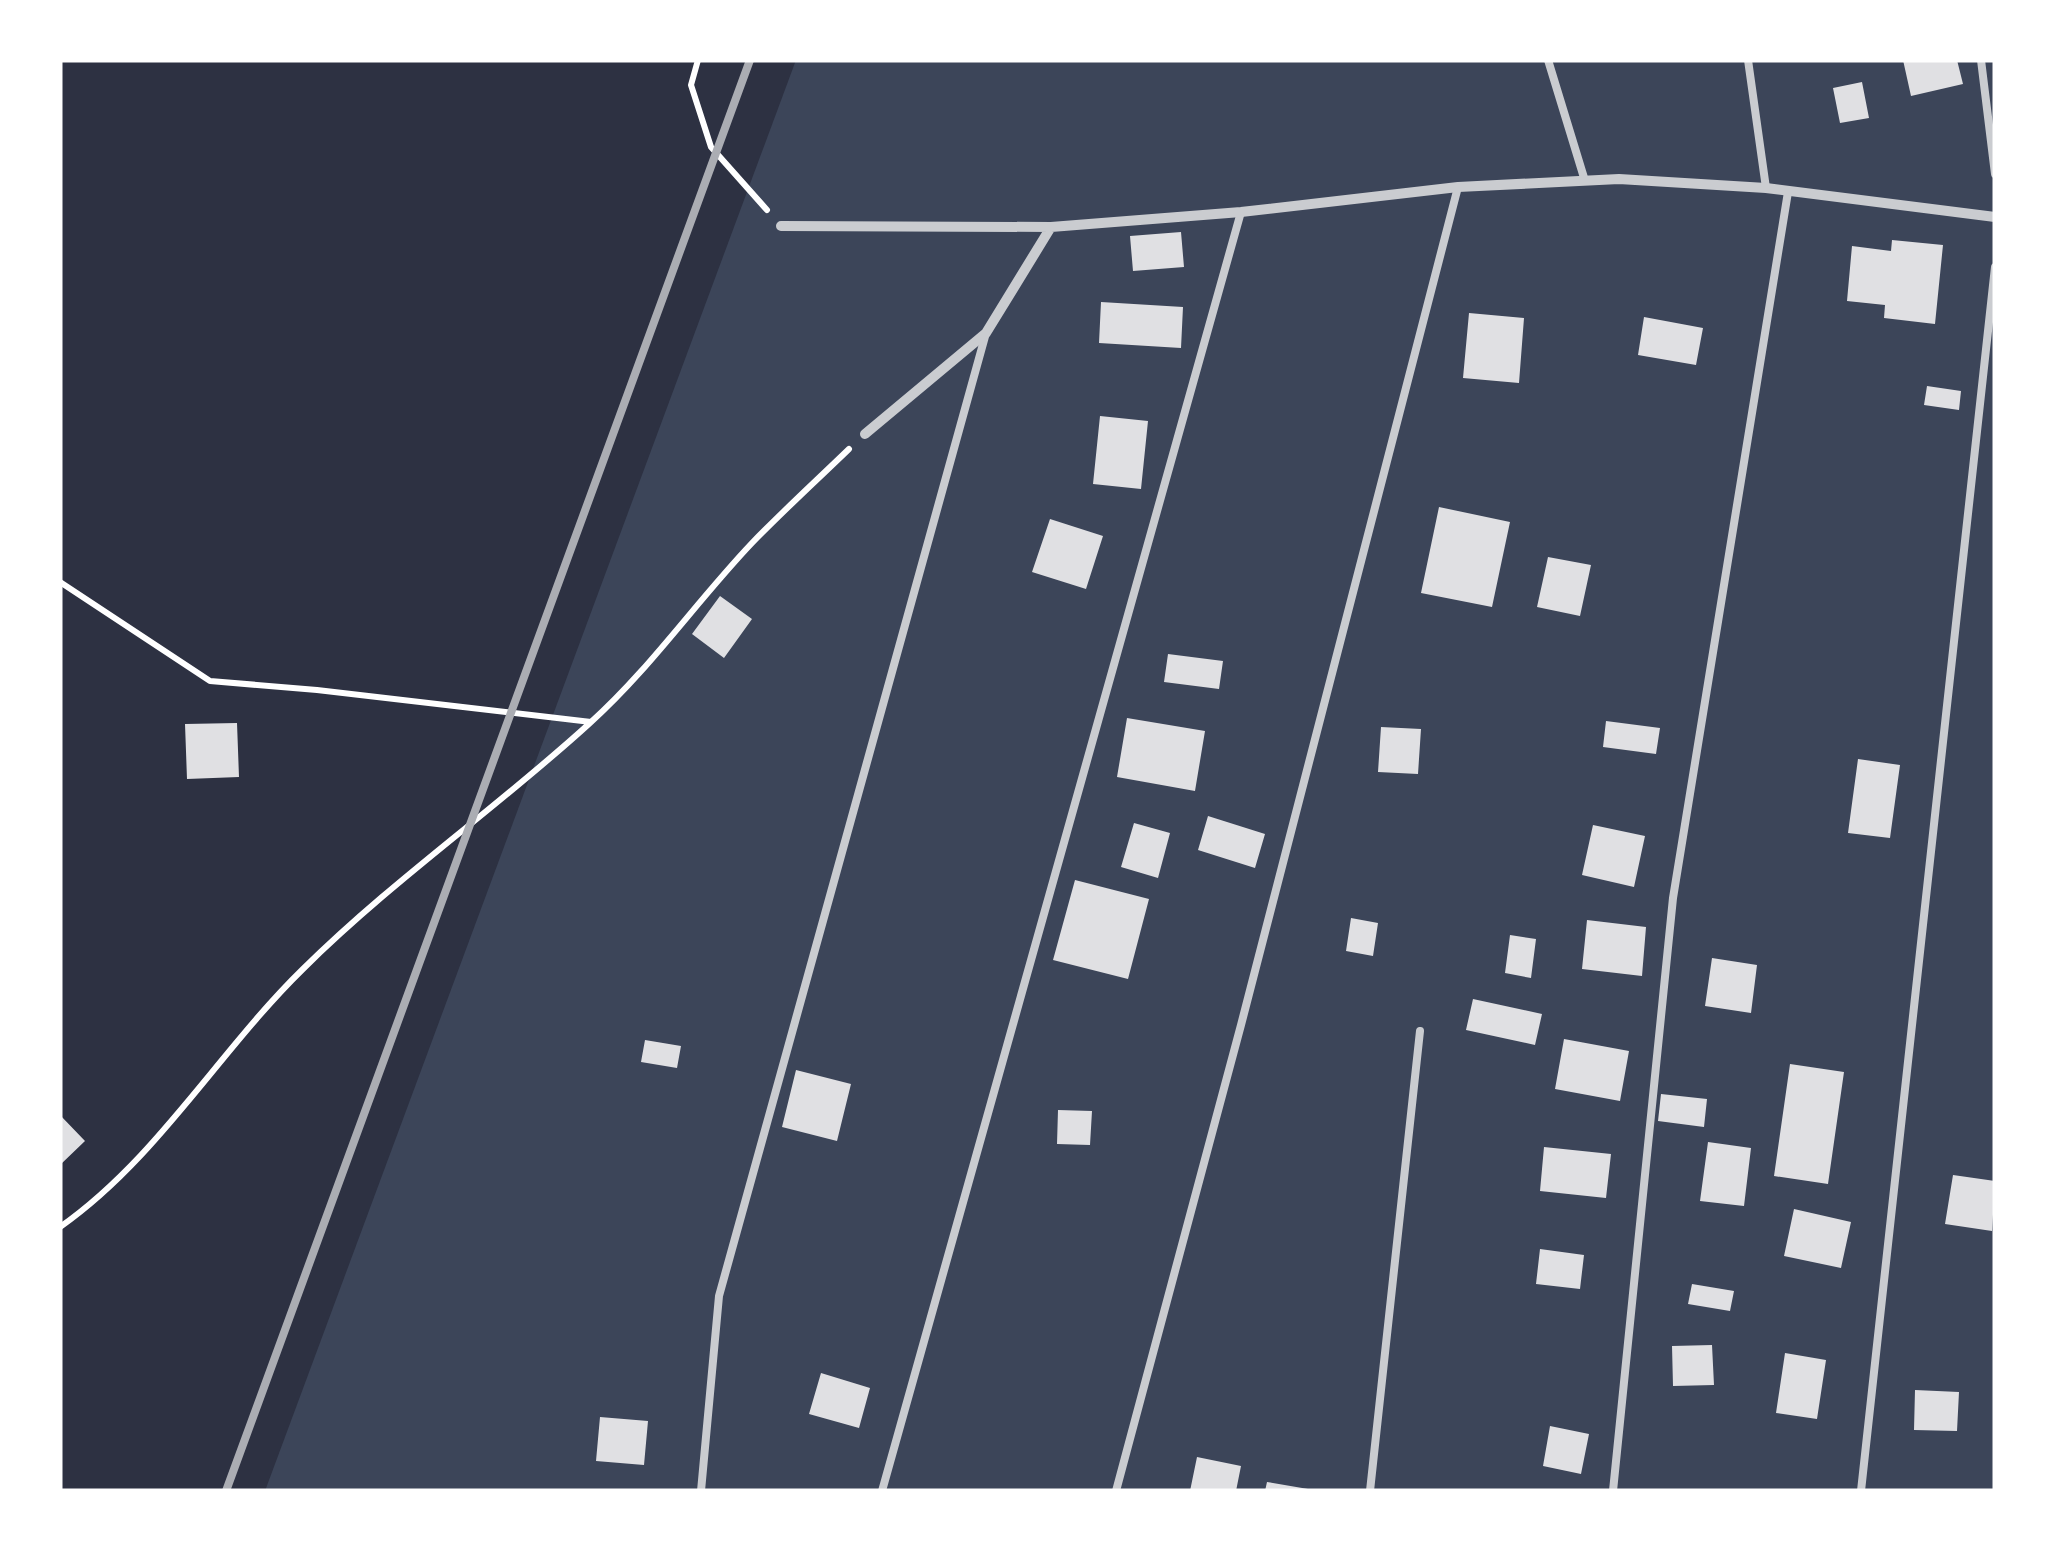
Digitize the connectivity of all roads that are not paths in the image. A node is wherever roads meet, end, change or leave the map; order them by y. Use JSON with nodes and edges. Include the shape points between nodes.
{"nodes":[{"id":1,"x":1548,"y":60,"type":"edge"},
{"id":2,"x":1748,"y":60,"type":"edge"},
{"id":3,"x":1981,"y":60,"type":"edge"},
{"id":4,"x":1995,"y":174,"type":"edge"},
{"id":5,"x":1585,"y":181,"type":"junction"},
{"id":6,"x":1458,"y":187,"type":"junction"},
{"id":7,"x":1766,"y":188,"type":"junction"},
{"id":8,"x":1788,"y":192,"type":"junction"},
{"id":9,"x":1240,"y":212,"type":"junction"},
{"id":10,"x":1995,"y":217,"type":"edge"},
{"id":11,"x":781,"y":226,"type":"road end"},
{"id":12,"x":1052,"y":226,"type":"junction"},
{"id":13,"x":1995,"y":268,"type":"edge"},
{"id":14,"x":986,"y":333,"type":"junction"},
{"id":15,"x":865,"y":434,"type":"road end"},
{"id":16,"x":1420,"y":1031,"type":"dead end"},
{"id":17,"x":701,"y":1491,"type":"edge"},
{"id":18,"x":882,"y":1491,"type":"edge"},
{"id":19,"x":1116,"y":1491,"type":"edge"},
{"id":20,"x":1370,"y":1491,"type":"edge"},
{"id":21,"x":1613,"y":1491,"type":"edge"},
{"id":22,"x":1861,"y":1491,"type":"edge"}],
"edges":[{"from":1,"to":5,"type":"lane"},
{"from":2,"to":7,"type":"lane"},
{"from":3,"to":4,"type":"lane"},
{"from":5,"to":6,"type":"street"},
{"from":5,"to":7,"type":"street"},
{"from":6,"to":9,"type":"street"},
{"from":6,"to":19,"type":"lane"},
{"from":7,"to":8,"type":"street"},
{"from":8,"to":10,"type":"street"},
{"from":8,"to":21,"type":"lane","via":[[1673,898]]},
{"from":9,"to":12,"type":"street"},
{"from":9,"to":18,"type":"lane"},
{"from":11,"to":12,"type":"street"},
{"from":12,"to":14,"type":"street"},
{"from":13,"to":22,"type":"lane"},
{"from":14,"to":15,"type":"street"},
{"from":14,"to":17,"type":"lane","via":[[720,1296]]},
{"from":16,"to":20,"type":"lane"}]}
